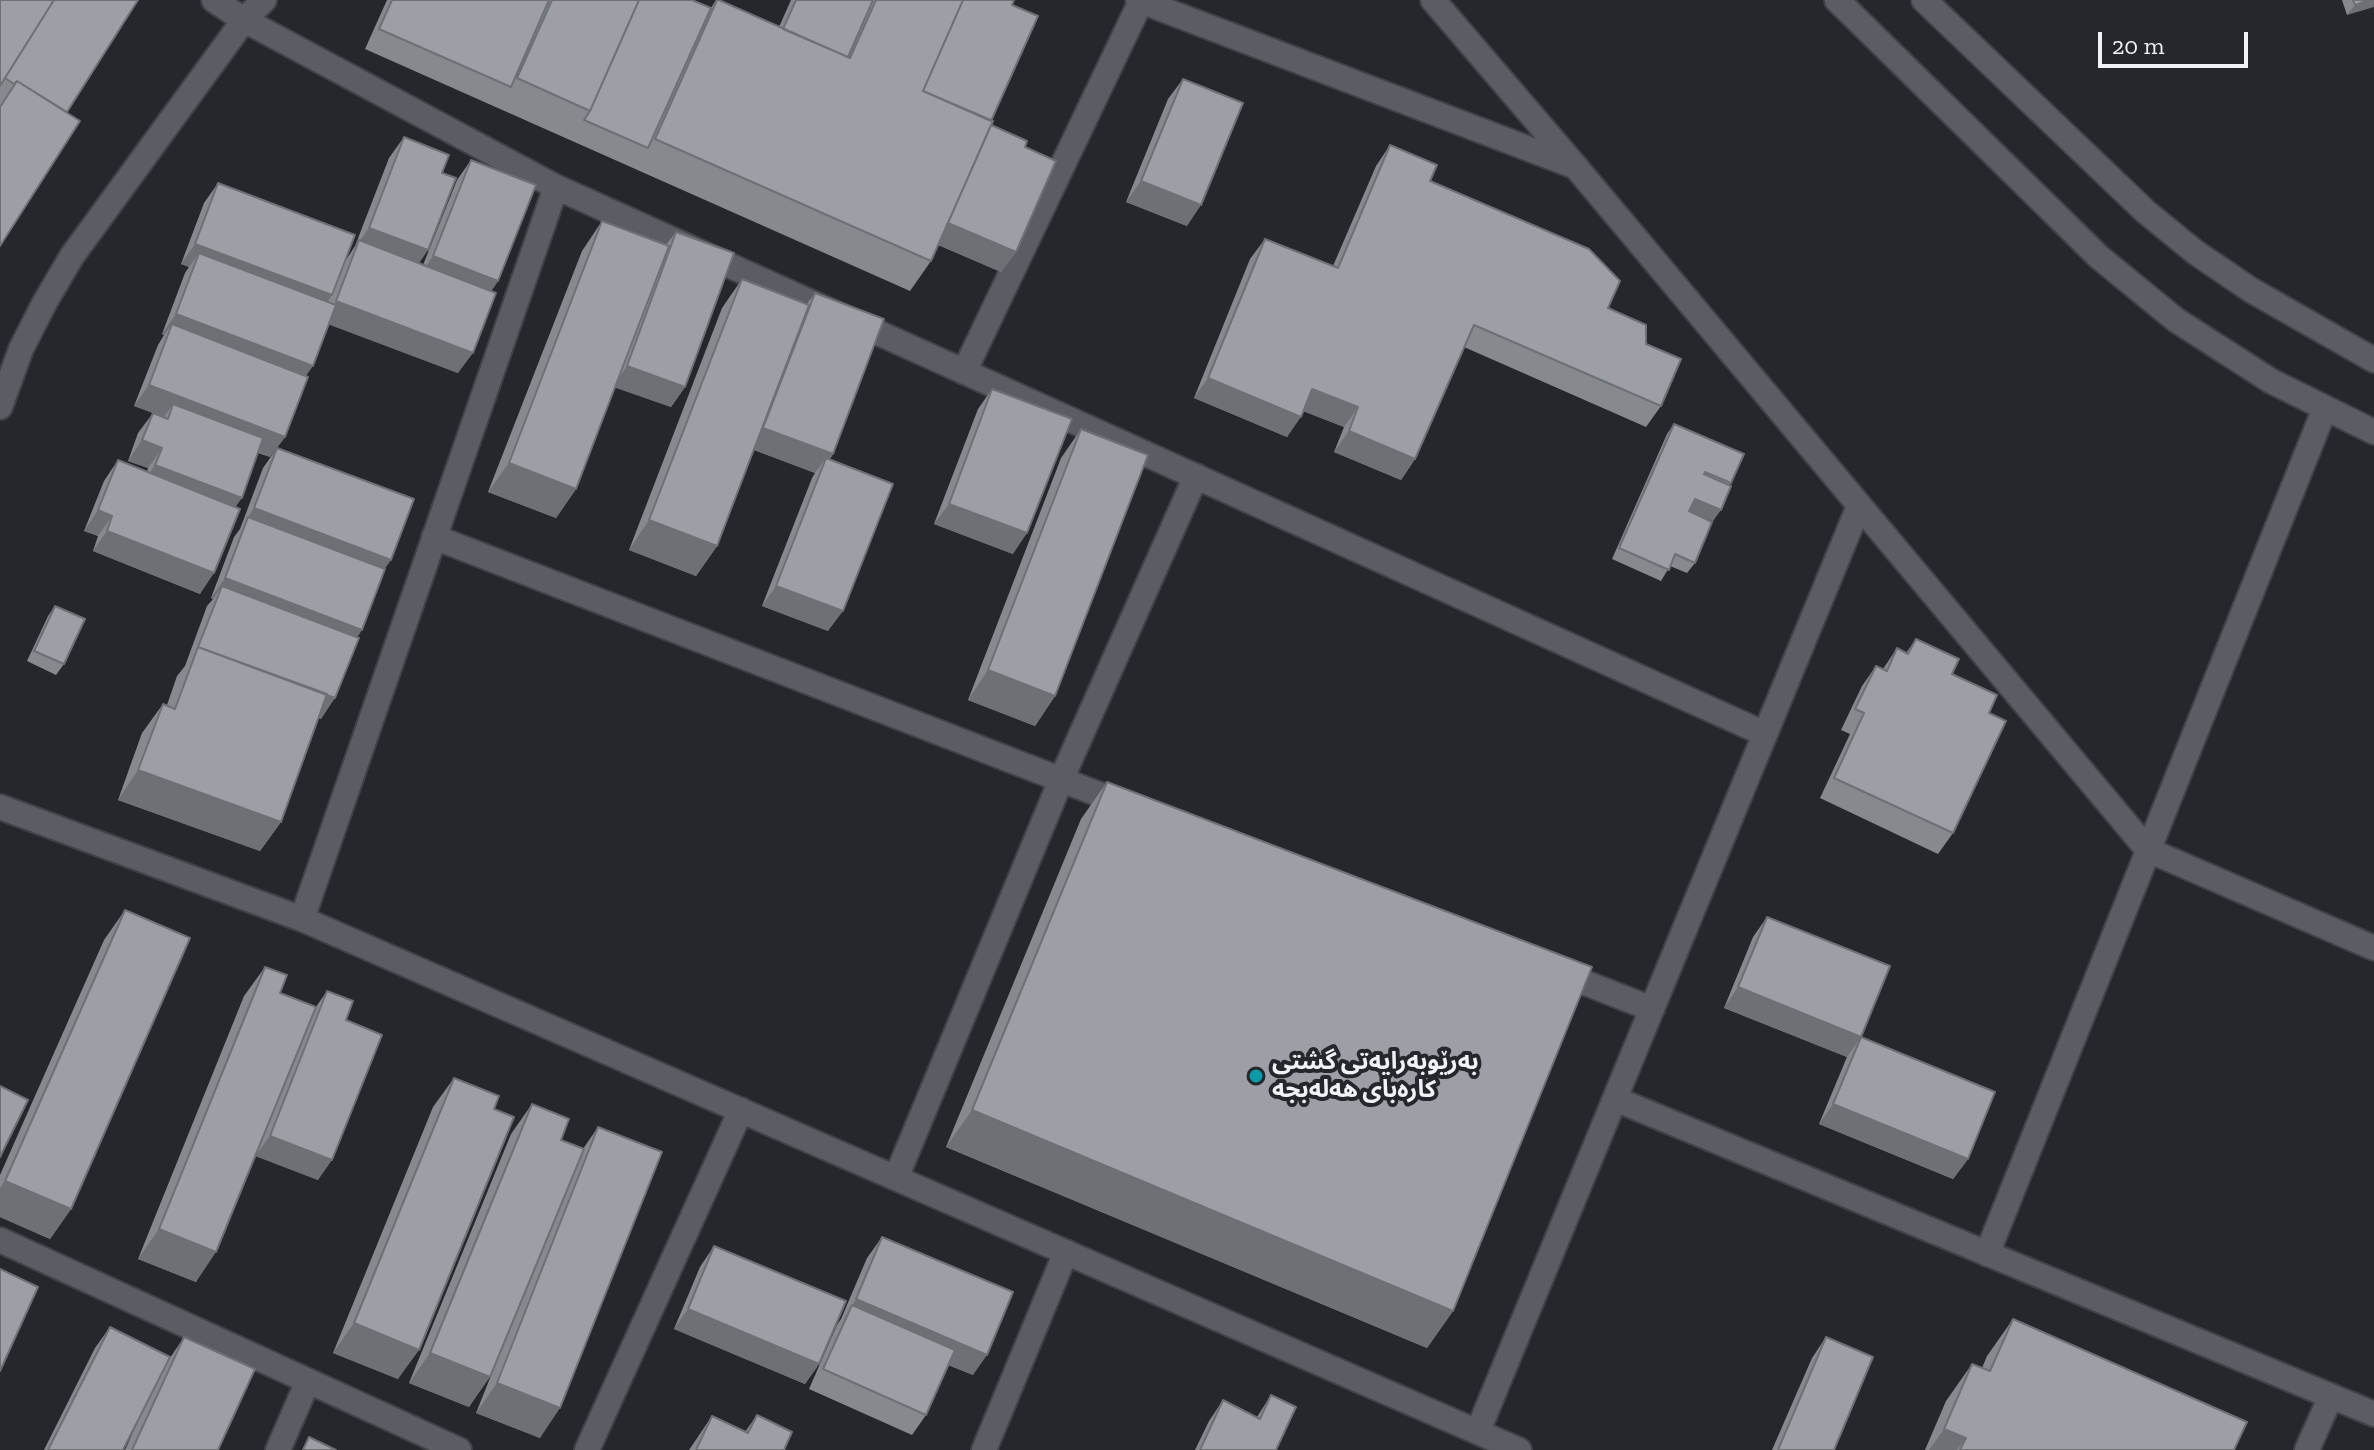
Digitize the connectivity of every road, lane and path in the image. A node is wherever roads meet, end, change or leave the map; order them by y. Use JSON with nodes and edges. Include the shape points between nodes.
{"nodes":[{"id":1,"x":214,"y":0,"type":"edge"},
{"id":2,"x":264,"y":0,"type":"edge"},
{"id":3,"x":1140,"y":0,"type":"edge"},
{"id":4,"x":1433,"y":0,"type":"edge"},
{"id":5,"x":1837,"y":0,"type":"edge"},
{"id":6,"x":1924,"y":0,"type":"edge"},
{"id":7,"x":244,"y":20,"type":"junction"},
{"id":8,"x":1576,"y":167,"type":"junction"},
{"id":9,"x":556,"y":187,"type":"junction"},
{"id":10,"x":2374,"y":360,"type":"edge"},
{"id":11,"x":964,"y":372,"type":"junction"},
{"id":12,"x":0,"y":407,"type":"edge"},
{"id":13,"x":2325,"y":408,"type":"junction"},
{"id":14,"x":2374,"y":432,"type":"edge"},
{"id":15,"x":1196,"y":476,"type":"junction"},
{"id":16,"x":1859,"y":506,"type":"junction"},
{"id":17,"x":434,"y":537,"type":"junction"},
{"id":18,"x":1765,"y":734,"type":"junction"},
{"id":19,"x":1061,"y":780,"type":"junction"},
{"id":20,"x":0,"y":807,"type":"edge"},
{"id":21,"x":1149,"y":814,"type":"edge"},
{"id":22,"x":2148,"y":850,"type":"junction"},
{"id":23,"x":302,"y":919,"type":"junction"},
{"id":24,"x":2374,"y":948,"type":"edge"},
{"id":25,"x":1534,"y":963,"type":"edge"},
{"id":26,"x":1652,"y":1009,"type":"junction"},
{"id":27,"x":1615,"y":1099,"type":"junction"},
{"id":28,"x":741,"y":1110,"type":"junction"},
{"id":29,"x":896,"y":1178,"type":"junction"},
{"id":30,"x":0,"y":1240,"type":"edge"},
{"id":31,"x":1066,"y":1252,"type":"junction"},
{"id":32,"x":1987,"y":1254,"type":"junction"},
{"id":33,"x":308,"y":1381,"type":"junction"},
{"id":34,"x":2331,"y":1396,"type":"junction"},
{"id":35,"x":2374,"y":1414,"type":"edge"},
{"id":36,"x":1478,"y":1431,"type":"junction"},
{"id":37,"x":278,"y":1450,"type":"edge"},
{"id":38,"x":459,"y":1450,"type":"edge"},
{"id":39,"x":587,"y":1450,"type":"edge"},
{"id":40,"x":984,"y":1450,"type":"edge"},
{"id":41,"x":1519,"y":1450,"type":"edge"},
{"id":42,"x":2307,"y":1450,"type":"edge"}],
"edges":[{"from":1,"to":7,"type":"street"},
{"from":2,"to":7,"type":"street"},
{"from":3,"to":8,"type":"street"},
{"from":3,"to":11,"type":"street"},
{"from":4,"to":8,"type":"street"},
{"from":5,"to":13,"type":"street","via":[[2110,266],[2227,354]]},
{"from":6,"to":10,"type":"street","via":[[2146,212],[2195,252]]},
{"from":7,"to":9,"type":"street"},
{"from":7,"to":12,"type":"street","via":[[72,256],[21,349]]},
{"from":8,"to":16,"type":"street"},
{"from":9,"to":11,"type":"street"},
{"from":9,"to":17,"type":"street"},
{"from":11,"to":15,"type":"street"},
{"from":13,"to":14,"type":"street"},
{"from":13,"to":22,"type":"street"},
{"from":15,"to":18,"type":"street"},
{"from":15,"to":19,"type":"street"},
{"from":16,"to":18,"type":"street"},
{"from":16,"to":22,"type":"street"},
{"from":17,"to":19,"type":"street"},
{"from":17,"to":23,"type":"street"},
{"from":18,"to":26,"type":"street"},
{"from":19,"to":21,"type":"street"},
{"from":19,"to":29,"type":"street"},
{"from":20,"to":23,"type":"street"},
{"from":22,"to":24,"type":"street"},
{"from":22,"to":32,"type":"street"},
{"from":23,"to":28,"type":"street"},
{"from":25,"to":26,"type":"street"},
{"from":26,"to":27,"type":"street"},
{"from":27,"to":32,"type":"street"},
{"from":27,"to":36,"type":"street"},
{"from":28,"to":29,"type":"street"},
{"from":28,"to":39,"type":"street"},
{"from":29,"to":31,"type":"street"},
{"from":30,"to":33,"type":"street"},
{"from":31,"to":36,"type":"street"},
{"from":31,"to":40,"type":"street"},
{"from":32,"to":34,"type":"street"},
{"from":33,"to":37,"type":"street"},
{"from":33,"to":38,"type":"street"},
{"from":34,"to":35,"type":"street"},
{"from":34,"to":42,"type":"street"},
{"from":36,"to":41,"type":"street"}]}
